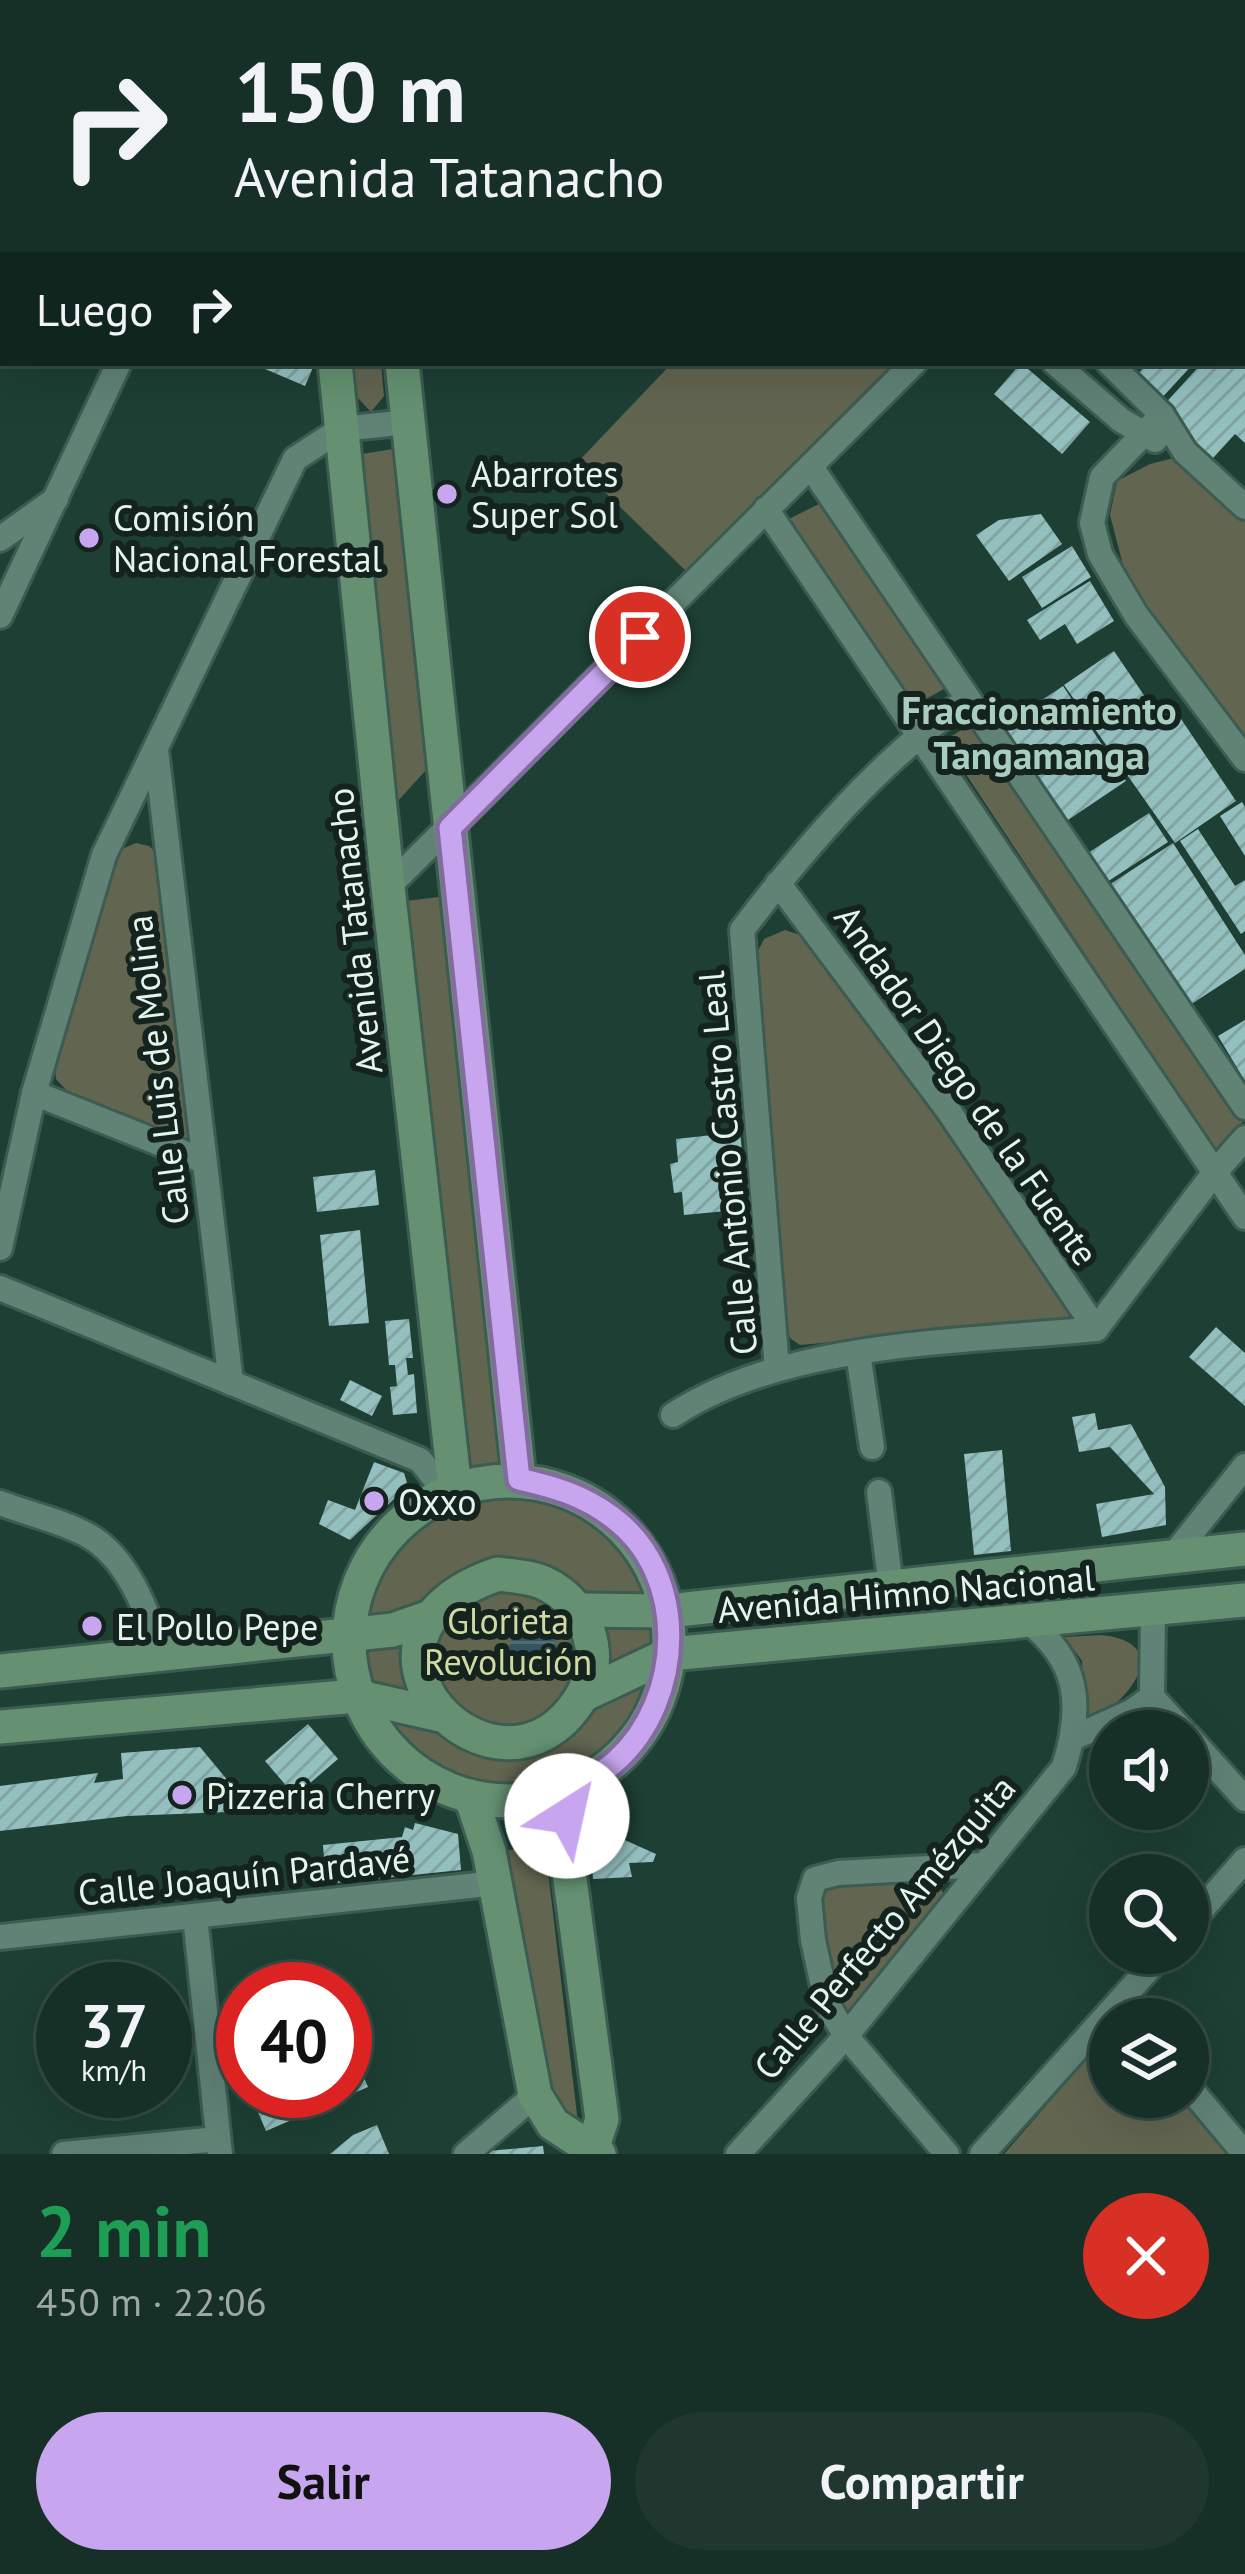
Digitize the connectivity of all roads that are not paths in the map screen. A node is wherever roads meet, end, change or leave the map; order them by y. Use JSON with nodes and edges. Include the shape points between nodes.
{"nodes":[{"id":1,"x":118,"y":366,"type":"edge"},
{"id":2,"x":334,"y":366,"type":"edge"},
{"id":3,"x":402,"y":366,"type":"edge"},
{"id":4,"x":911,"y":366,"type":"edge"},
{"id":5,"x":1059,"y":366,"type":"edge"},
{"id":6,"x":1112,"y":366,"type":"edge"},
{"id":7,"x":1162,"y":415,"type":"junction"},
{"id":8,"x":408,"y":422,"type":"junction"},
{"id":9,"x":341,"y":429,"type":"junction"},
{"id":10,"x":1144,"y":435,"type":"junction"},
{"id":11,"x":1185,"y":452,"type":"junction"},
{"id":12,"x":811,"y":466,"type":"junction"},
{"id":13,"x":58,"y":497,"type":"junction"},
{"id":14,"x":1245,"y":507,"type":"edge"},
{"id":15,"x":766,"y":509,"type":"junction"},
{"id":16,"x":0,"y":539,"type":"edge"},
{"id":17,"x":0,"y":616,"type":"edge"},
{"id":18,"x":966,"y":701,"type":"junction"},
{"id":19,"x":917,"y":734,"type":"junction"},
{"id":20,"x":155,"y":748,"type":"junction"},
{"id":21,"x":1245,"y":759,"type":"edge"},
{"id":22,"x":450,"y":828,"type":"junction"},
{"id":23,"x":778,"y":883,"type":"junction"},
{"id":24,"x":388,"y":886,"type":"junction"},
{"id":25,"x":34,"y":1093,"type":"junction"},
{"id":26,"x":1245,"y":1107,"type":"edge"},
{"id":27,"x":1245,"y":1138,"type":"edge"},
{"id":28,"x":204,"y":1161,"type":"junction"},
{"id":29,"x":1214,"y":1172,"type":"junction"},
{"id":30,"x":1245,"y":1216,"type":"edge"},
{"id":31,"x":0,"y":1248,"type":"edge"},
{"id":32,"x":0,"y":1288,"type":"edge"},
{"id":33,"x":1096,"y":1329,"type":"junction"},
{"id":34,"x":858,"y":1353,"type":"junction"},
{"id":35,"x":777,"y":1369,"type":"junction"},
{"id":36,"x":230,"y":1383,"type":"junction"},
{"id":37,"x":673,"y":1415,"type":"dead end"},
{"id":38,"x":872,"y":1448,"type":"dead end"},
{"id":39,"x":1245,"y":1466,"type":"edge"},
{"id":40,"x":519,"y":1479,"type":"junction"},
{"id":41,"x":451,"y":1491,"type":"junction"},
{"id":42,"x":879,"y":1492,"type":"dead end"},
{"id":43,"x":0,"y":1503,"type":"edge"},
{"id":44,"x":1245,"y":1549,"type":"edge"},
{"id":45,"x":1172,"y":1557,"type":"junction"},
{"id":46,"x":891,"y":1587,"type":"junction"},
{"id":47,"x":1245,"y":1600,"type":"edge"},
{"id":48,"x":580,"y":1610,"type":"junction"},
{"id":49,"x":1153,"y":1610,"type":"junction"},
{"id":50,"x":668,"y":1611,"type":"junction"},
{"id":51,"x":430,"y":1617,"type":"junction"},
{"id":52,"x":1026,"y":1620,"type":"junction"},
{"id":53,"x":346,"y":1634,"type":"junction"},
{"id":54,"x":162,"y":1654,"type":"junction"},
{"id":55,"x":670,"y":1654,"type":"junction"},
{"id":56,"x":0,"y":1671,"type":"edge"},
{"id":57,"x":584,"y":1695,"type":"junction"},
{"id":58,"x":356,"y":1696,"type":"junction"},
{"id":59,"x":1152,"y":1697,"type":"junction"},
{"id":60,"x":1164,"y":1710,"type":"edge"},
{"id":61,"x":440,"y":1715,"type":"junction"},
{"id":62,"x":0,"y":1727,"type":"edge"},
{"id":63,"x":1073,"y":1738,"type":"junction"},
{"id":64,"x":1209,"y":1759,"type":"edge"},
{"id":65,"x":568,"y":1791,"type":"junction"},
{"id":66,"x":471,"y":1797,"type":"junction"},
{"id":67,"x":1245,"y":1799,"type":"edge"},
{"id":68,"x":1245,"y":1860,"type":"edge"},
{"id":69,"x":984,"y":1864,"type":"junction"},
{"id":70,"x":496,"y":1883,"type":"junction"},
{"id":71,"x":1209,"y":1901,"type":"edge"},
{"id":72,"x":195,"y":1916,"type":"junction"},
{"id":73,"x":0,"y":1937,"type":"edge"},
{"id":74,"x":846,"y":2036,"type":"junction"},
{"id":75,"x":1089,"y":2048,"type":"edge"},
{"id":76,"x":536,"y":2095,"type":"junction"},
{"id":77,"x":1209,"y":2111,"type":"edge"},
{"id":78,"x":219,"y":2146,"type":"edge"},
{"id":79,"x":594,"y":2152,"type":"edge"},
{"id":80,"x":64,"y":2154,"type":"edge"},
{"id":81,"x":466,"y":2154,"type":"edge"},
{"id":82,"x":738,"y":2154,"type":"edge"},
{"id":83,"x":947,"y":2154,"type":"edge"},
{"id":84,"x":982,"y":2154,"type":"edge"},
{"id":85,"x":1245,"y":2154,"type":"edge"}],
"edges":[{"from":1,"to":13,"type":"street"},
{"from":2,"to":9,"type":"street","name":"Avenida Tatanacho"},
{"from":3,"to":8,"type":"street"},
{"from":4,"to":12,"type":"street"},
{"from":5,"to":10,"type":"street"},
{"from":6,"to":7,"type":"street"},
{"from":7,"to":10,"type":"street"},
{"from":7,"to":11,"type":"street"},
{"from":8,"to":9,"type":"street"},
{"from":8,"to":22,"type":"street"},
{"from":9,"to":20,"type":"street","via":[[295,459]]},
{"from":9,"to":24,"type":"street","name":"Avenida Tatanacho"},
{"from":10,"to":11,"type":"street"},
{"from":10,"to":21,"type":"street","via":[[1102,477],[1092,523],[1100,554]]},
{"from":11,"to":14,"type":"street"},
{"from":12,"to":15,"type":"street"},
{"from":12,"to":18,"type":"street"},
{"from":13,"to":16,"type":"street"},
{"from":13,"to":17,"type":"street"},
{"from":15,"to":19,"type":"street"},
{"from":15,"to":22,"type":"street"},
{"from":18,"to":19,"type":"street","name":"Calle Antonio Castro Leal"},
{"from":18,"to":26,"type":"street"},
{"from":19,"to":23,"type":"street","name":"Calle Antonio Castro Leal"},
{"from":19,"to":29,"type":"street"},
{"from":20,"to":25,"type":"street","via":[[104,855]]},
{"from":20,"to":28,"type":"street","name":"Calle Luis de Molina"},
{"from":22,"to":24,"type":"street"},
{"from":22,"to":40,"type":"street"},
{"from":23,"to":33,"type":"street","name":"Andador Diego de la Fuente","via":[[948,1110]]},
{"from":23,"to":35,"type":"street","name":"Calle Antonio Castro Leal","via":[[742,930]]},
{"from":24,"to":41,"type":"street","name":"Avenida Tatanacho"},
{"from":25,"to":28,"type":"street"},
{"from":25,"to":31,"type":"street"},
{"from":27,"to":29,"type":"street"},
{"from":28,"to":36,"type":"street","name":"Calle Luis de Molina"},
{"from":29,"to":30,"type":"street"},
{"from":29,"to":33,"type":"street"},
{"from":32,"to":36,"type":"street"},
{"from":33,"to":34,"type":"street","name":"Calle Antonio Castro Leal"},
{"from":34,"to":35,"type":"street","name":"Calle Antonio Castro Leal"},
{"from":34,"to":38,"type":"street"},
{"from":35,"to":37,"type":"street","via":[[703,1395]]},
{"from":36,"to":41,"type":"street","via":[[420,1460]]},
{"from":39,"to":45,"type":"street"},
{"from":40,"to":41,"type":"street"},
{"from":40,"to":50,"type":"street","via":[[571,1491],[616,1519],[650,1561]]},
{"from":41,"to":53,"type":"street","via":[[417,1508],[378,1545],[354,1593]]},
{"from":42,"to":46,"type":"street"},
{"from":43,"to":54,"type":"street","via":[[90,1537],[112,1556],[143,1601]]},
{"from":44,"to":45,"type":"street","name":"Avenida Himno Nacional"},
{"from":45,"to":46,"type":"street","name":"Avenida Himno Nacional"},
{"from":46,"to":50,"type":"street","name":"Avenida Himno Nacional"},
{"from":47,"to":49,"type":"street","name":"Avenida Himno Nacional"},
{"from":48,"to":50,"type":"street","name":"Avenida Himno Nacional"},
{"from":48,"to":51,"type":"street","via":[[543,1582],[499,1574],[446,1599]]},
{"from":48,"to":57,"type":"street","via":[[591,1637]]},
{"from":49,"to":52,"type":"street","name":"Avenida Himno Nacional"},
{"from":49,"to":59,"type":"street"},
{"from":50,"to":55,"type":"street"},
{"from":51,"to":53,"type":"street"},
{"from":51,"to":61,"type":"street","via":[[418,1663]]},
{"from":52,"to":55,"type":"street","name":"Avenida Himno Nacional"},
{"from":52,"to":63,"type":"street","via":[[1051,1638],[1071,1678]]},
{"from":53,"to":54,"type":"street"},
{"from":53,"to":58,"type":"street"},
{"from":54,"to":56,"type":"street"},
{"from":55,"to":57,"type":"street","name":"Avenida Himno Nacional"},
{"from":55,"to":65,"type":"street","via":[[650,1718],[616,1762]]},
{"from":57,"to":61,"type":"street","via":[[544,1734],[517,1742],[489,1742]]},
{"from":58,"to":61,"type":"street"},
{"from":58,"to":62,"type":"street"},
{"from":58,"to":66,"type":"street","via":[[381,1740],[418,1775]]},
{"from":59,"to":60,"type":"street"},
{"from":59,"to":63,"type":"street"},
{"from":63,"to":69,"type":"street","name":"Calle Perfecto Amézquita","via":[[1064,1767]]},
{"from":64,"to":67,"type":"street"},
{"from":65,"to":66,"type":"street","via":[[514,1802]]},
{"from":65,"to":79,"type":"street","via":[[565,1842],[602,2119]]},
{"from":66,"to":70,"type":"street"},
{"from":68,"to":71,"type":"street"},
{"from":69,"to":74,"type":"street","name":"Calle Perfecto Amézquita"},
{"from":69,"to":74,"type":"street","via":[[815,1879],[813,1940],[827,2004]]},
{"from":70,"to":72,"type":"street","name":"Calle Joaquín Pardavé"},
{"from":70,"to":76,"type":"street"},
{"from":72,"to":73,"type":"street","name":"Calle Joaquín Pardavé"},
{"from":72,"to":78,"type":"street"},
{"from":74,"to":82,"type":"street","name":"Calle Perfecto Amézquita"},
{"from":74,"to":83,"type":"street"},
{"from":75,"to":84,"type":"street"},
{"from":76,"to":79,"type":"street","via":[[553,2124]]},
{"from":76,"to":81,"type":"street"},
{"from":77,"to":85,"type":"street"},
{"from":78,"to":80,"type":"street"}]}
